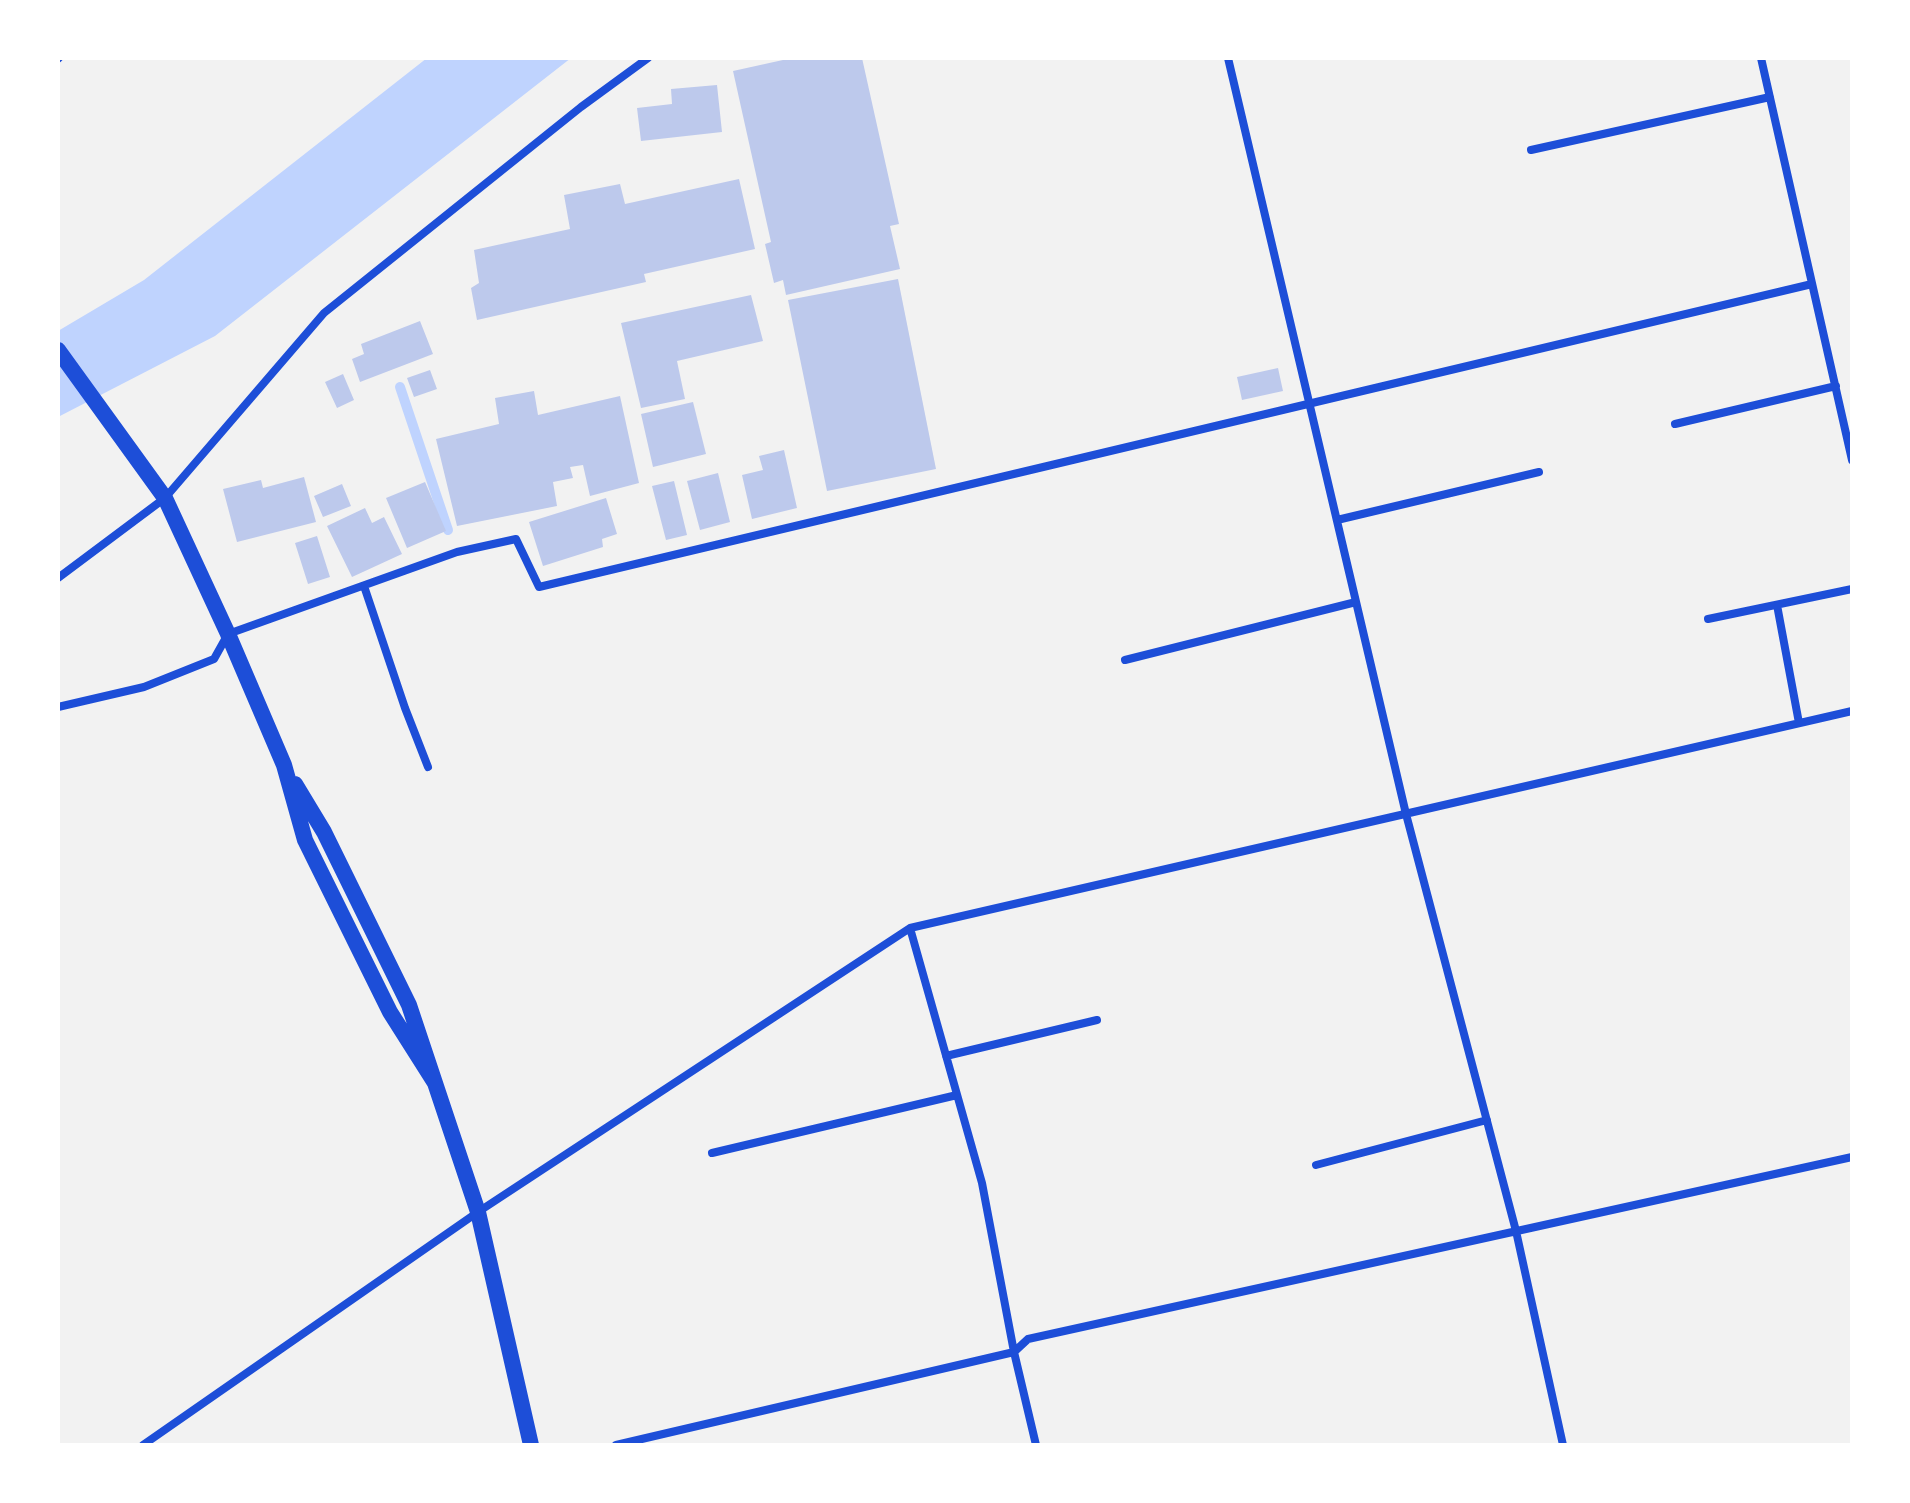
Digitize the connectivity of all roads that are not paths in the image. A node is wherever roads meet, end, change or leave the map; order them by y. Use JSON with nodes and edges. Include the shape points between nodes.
{"nodes":[{"id":1,"x":648,"y":58,"type":"edge"},
{"id":2,"x":1228,"y":58,"type":"edge"},
{"id":3,"x":1761,"y":58,"type":"edge"},
{"id":4,"x":1770,"y":97,"type":"junction"},
{"id":5,"x":1531,"y":150,"type":"dead end"},
{"id":6,"x":1812,"y":284,"type":"junction"},
{"id":7,"x":58,"y":350,"type":"edge"},
{"id":8,"x":1836,"y":386,"type":"junction"},
{"id":9,"x":1310,"y":405,"type":"junction"},
{"id":10,"x":1675,"y":424,"type":"dead end"},
{"id":11,"x":1852,"y":460,"type":"edge"},
{"id":12,"x":1539,"y":472,"type":"dead end"},
{"id":13,"x":165,"y":498,"type":"junction"},
{"id":14,"x":1337,"y":520,"type":"junction"},
{"id":15,"x":58,"y":578,"type":"edge"},
{"id":16,"x":364,"y":586,"type":"junction"},
{"id":17,"x":1852,"y":589,"type":"edge"},
{"id":18,"x":1356,"y":602,"type":"junction"},
{"id":19,"x":1777,"y":605,"type":"junction"},
{"id":20,"x":1708,"y":619,"type":"dead end"},
{"id":21,"x":228,"y":634,"type":"junction"},
{"id":22,"x":1125,"y":660,"type":"dead end"},
{"id":23,"x":58,"y":707,"type":"edge"},
{"id":24,"x":1852,"y":711,"type":"edge"},
{"id":25,"x":1799,"y":723,"type":"junction"},
{"id":26,"x":428,"y":767,"type":"dead end"},
{"id":27,"x":1406,"y":814,"type":"junction"},
{"id":28,"x":910,"y":928,"type":"junction"},
{"id":29,"x":1097,"y":1020,"type":"dead end"},
{"id":30,"x":946,"y":1056,"type":"junction"},
{"id":31,"x":957,"y":1095,"type":"junction"},
{"id":32,"x":1487,"y":1120,"type":"junction"},
{"id":33,"x":712,"y":1153,"type":"dead end"},
{"id":34,"x":1852,"y":1157,"type":"edge"},
{"id":35,"x":1316,"y":1165,"type":"dead end"},
{"id":36,"x":478,"y":1212,"type":"junction"},
{"id":37,"x":1516,"y":1231,"type":"junction"},
{"id":38,"x":1014,"y":1352,"type":"junction"},
{"id":39,"x":143,"y":1445,"type":"edge"},
{"id":40,"x":531,"y":1445,"type":"edge"},
{"id":41,"x":616,"y":1445,"type":"edge"},
{"id":42,"x":1036,"y":1445,"type":"edge"},
{"id":43,"x":1563,"y":1445,"type":"edge"}],
"edges":[{"from":1,"to":13,"type":"street","via":[[324,313]]},
{"from":2,"to":9,"type":"street"},
{"from":3,"to":4,"type":"street"},
{"from":4,"to":5,"type":"street"},
{"from":4,"to":6,"type":"street"},
{"from":6,"to":8,"type":"street"},
{"from":6,"to":9,"type":"street"},
{"from":7,"to":13,"type":"main road"},
{"from":8,"to":10,"type":"street"},
{"from":8,"to":11,"type":"street"},
{"from":9,"to":14,"type":"street"},
{"from":9,"to":16,"type":"street","via":[[539,587],[516,539],[457,552]]},
{"from":12,"to":14,"type":"street"},
{"from":13,"to":15,"type":"street"},
{"from":13,"to":21,"type":"main road"},
{"from":14,"to":18,"type":"street"},
{"from":16,"to":21,"type":"street"},
{"from":16,"to":26,"type":"street"},
{"from":17,"to":19,"type":"street"},
{"from":18,"to":22,"type":"street"},
{"from":18,"to":27,"type":"street"},
{"from":19,"to":20,"type":"street"},
{"from":19,"to":25,"type":"street"},
{"from":21,"to":23,"type":"street","via":[[214,659],[144,687]]},
{"from":21,"to":36,"type":"main road","via":[[284,765],[324,832],[409,1005]]},
{"from":24,"to":25,"type":"street"},
{"from":25,"to":27,"type":"street"},
{"from":27,"to":28,"type":"street"},
{"from":27,"to":32,"type":"street"},
{"from":28,"to":30,"type":"street"},
{"from":28,"to":36,"type":"street"},
{"from":29,"to":30,"type":"street"},
{"from":30,"to":31,"type":"street"},
{"from":31,"to":33,"type":"street"},
{"from":31,"to":38,"type":"street","via":[[982,1183]]},
{"from":32,"to":35,"type":"street"},
{"from":32,"to":37,"type":"street"},
{"from":34,"to":37,"type":"street"},
{"from":36,"to":39,"type":"street"},
{"from":36,"to":40,"type":"main road"},
{"from":37,"to":38,"type":"street","via":[[1028,1339]]},
{"from":37,"to":43,"type":"street"},
{"from":38,"to":41,"type":"street"},
{"from":38,"to":42,"type":"street"}]}
